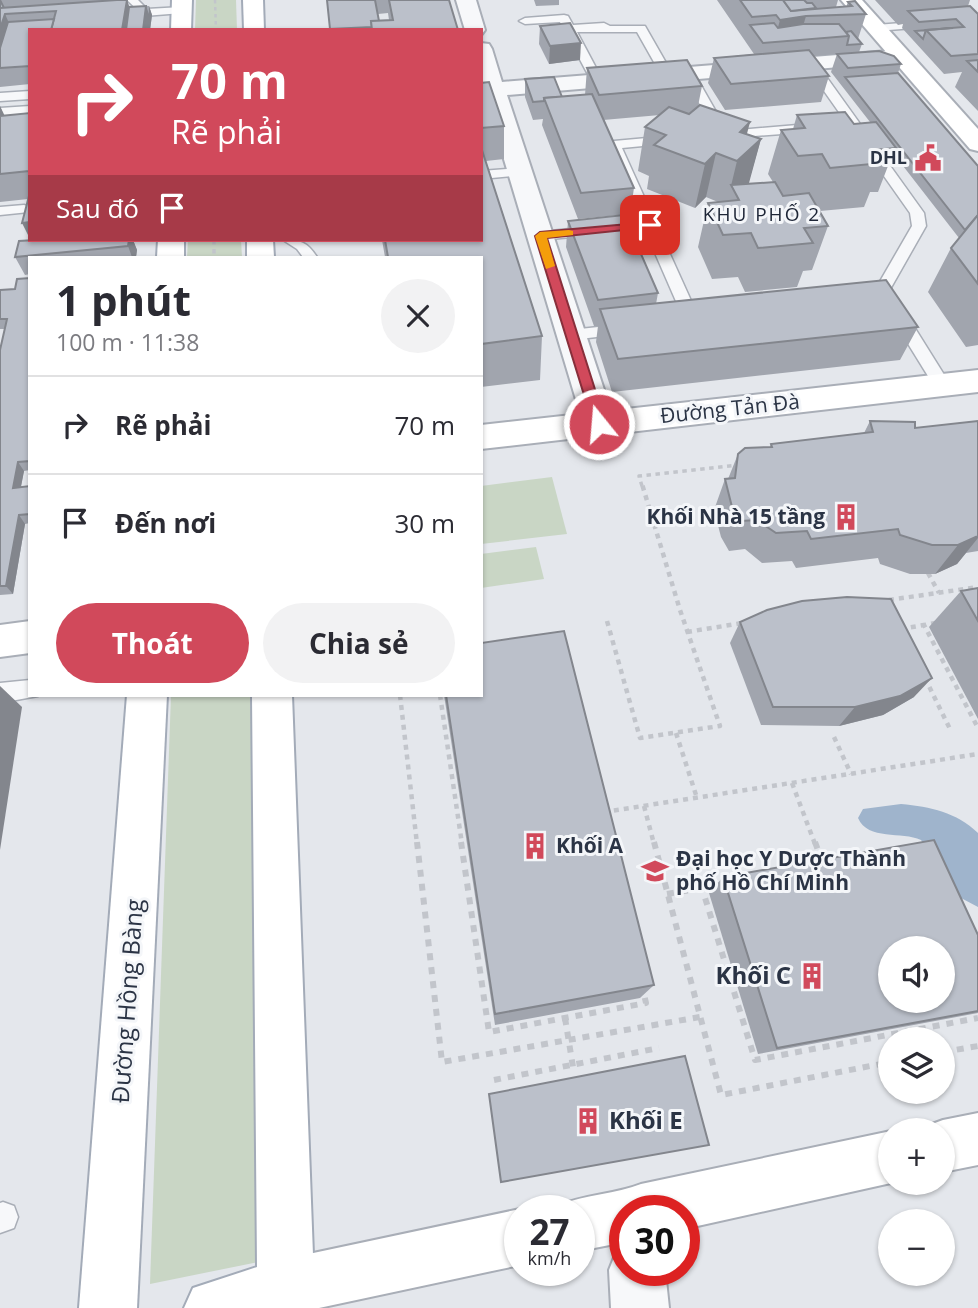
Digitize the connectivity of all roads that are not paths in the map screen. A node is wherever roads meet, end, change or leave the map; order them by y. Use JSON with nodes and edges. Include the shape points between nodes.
{"nodes":[{"id":1,"x":132,"y":0,"type":"edge"},
{"id":2,"x":253,"y":0,"type":"edge"},
{"id":3,"x":466,"y":0,"type":"edge"},
{"id":4,"x":851,"y":0,"type":"edge"},
{"id":5,"x":182,"y":13,"type":"edge"},
{"id":6,"x":978,"y":20,"type":"edge"},
{"id":7,"x":525,"y":21,"type":"dead end"},
{"id":8,"x":254,"y":28,"type":"edge"},
{"id":9,"x":474,"y":28,"type":"edge"},
{"id":10,"x":570,"y":29,"type":"junction"},
{"id":11,"x":876,"y":29,"type":"junction"},
{"id":12,"x":901,"y":56,"type":"junction"},
{"id":13,"x":483,"y":61,"type":"edge"},
{"id":14,"x":811,"y":64,"type":"junction"},
{"id":15,"x":678,"y":74,"type":"junction"},
{"id":16,"x":597,"y":81,"type":"junction"},
{"id":17,"x":488,"y":90,"type":"edge"},
{"id":18,"x":28,"y":95,"type":"edge"},
{"id":19,"x":0,"y":97,"type":"edge"},
{"id":20,"x":28,"y":110,"type":"edge"},
{"id":21,"x":0,"y":112,"type":"edge"},
{"id":22,"x":841,"y":125,"type":"junction"},
{"id":23,"x":683,"y":139,"type":"edge"},
{"id":24,"x":978,"y":144,"type":"edge"},
{"id":25,"x":520,"y":172,"type":"junction"},
{"id":26,"x":483,"y":175,"type":"edge"},
{"id":27,"x":24,"y":209,"type":"edge"},
{"id":28,"x":0,"y":211,"type":"edge"},
{"id":29,"x":650,"y":225,"type":"junction"},
{"id":30,"x":540,"y":236,"type":"junction"},
{"id":31,"x":294,"y":242,"type":"edge"},
{"id":32,"x":309,"y":256,"type":"edge"},
{"id":33,"x":716,"y":308,"type":"edge"},
{"id":34,"x":639,"y":327,"type":"edge"},
{"id":35,"x":571,"y":335,"type":"junction"},
{"id":36,"x":978,"y":381,"type":"edge"},
{"id":37,"x":942,"y":385,"type":"junction"},
{"id":38,"x":599,"y":424,"type":"junction"},
{"id":39,"x":483,"y":437,"type":"edge"},
{"id":40,"x":28,"y":637,"type":"edge"},
{"id":41,"x":0,"y":640,"type":"edge"},
{"id":42,"x":28,"y":689,"type":"edge"},
{"id":43,"x":0,"y":693,"type":"edge"},
{"id":44,"x":147,"y":697,"type":"edge"},
{"id":45,"x":272,"y":697,"type":"edge"},
{"id":46,"x":878,"y":1160,"type":"edge"},
{"id":47,"x":700,"y":1198,"type":"edge"},
{"id":48,"x":504,"y":1241,"type":"edge"},
{"id":49,"x":638,"y":1286,"type":"edge"},
{"id":50,"x":286,"y":1298,"type":"edge"},
{"id":51,"x":108,"y":1308,"type":"edge"},
{"id":52,"x":213,"y":1308,"type":"edge"},
{"id":53,"x":640,"y":1308,"type":"edge"}],
"edges":[{"from":1,"to":5,"type":"lane","via":[[144,13]]},
{"from":2,"to":8,"type":"main road"},
{"from":3,"to":9,"type":"street"},
{"from":4,"to":11,"type":"main road"},
{"from":6,"to":11,"type":"lane"},
{"from":7,"to":10,"type":"lane","via":[[564,18]]},
{"from":10,"to":15,"type":"lane","via":[[641,28]]},
{"from":10,"to":16,"type":"lane"},
{"from":11,"to":12,"type":"main road"},
{"from":12,"to":14,"type":"street"},
{"from":12,"to":24,"type":"main road"},
{"from":13,"to":17,"type":"street"},
{"from":14,"to":15,"type":"street"},
{"from":14,"to":22,"type":"lane"},
{"from":15,"to":16,"type":"street"},
{"from":15,"to":22,"type":"lane","via":[[717,136]]},
{"from":16,"to":17,"type":"street"},
{"from":17,"to":25,"type":"street"},
{"from":18,"to":19,"type":"lane"},
{"from":20,"to":21,"type":"lane"},
{"from":22,"to":37,"type":"lane","via":[[910,201],[919,219],[917,233],[876,291]]},
{"from":23,"to":29,"type":"lane","via":[[614,145]]},
{"from":25,"to":26,"type":"lane"},
{"from":25,"to":30,"type":"street"},
{"from":27,"to":28,"type":"lane"},
{"from":29,"to":30,"type":"lane"},
{"from":29,"to":33,"type":"lane","via":[[684,317]]},
{"from":30,"to":35,"type":"street"},
{"from":31,"to":32,"type":"lane"},
{"from":34,"to":35,"type":"lane"},
{"from":35,"to":38,"type":"street"},
{"from":36,"to":37,"type":"main road","name":"Đường Tản Đà"},
{"from":37,"to":38,"type":"main road","name":"Đường Tản Đà"},
{"from":38,"to":39,"type":"main road","name":"Đường Tản Đà"},
{"from":40,"to":41,"type":"main road"},
{"from":42,"to":43,"type":"lane"},
{"from":44,"to":51,"type":"main road","name":"Đường Hồng Bàng"},
{"from":45,"to":50,"type":"main road"},
{"from":46,"to":47,"type":"main road"},
{"from":48,"to":50,"type":"main road"},
{"from":49,"to":53,"type":"street"},
{"from":50,"to":52,"type":"main road"}]}
